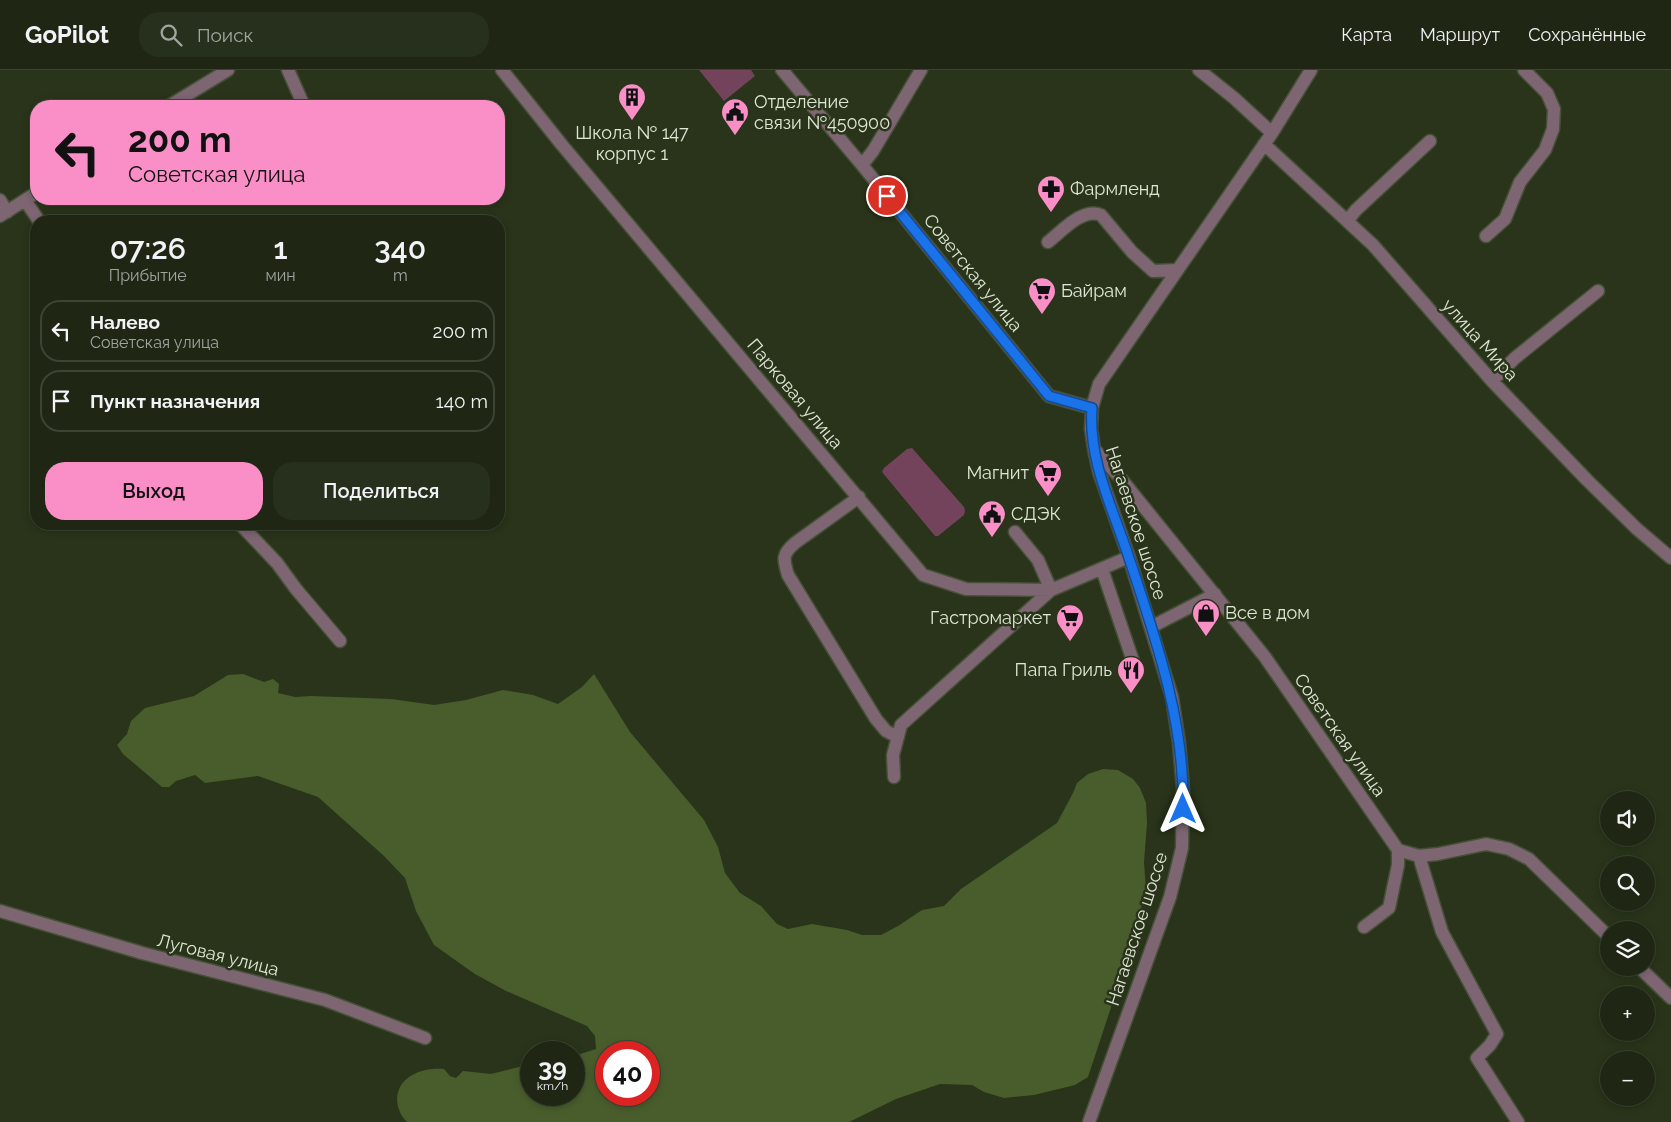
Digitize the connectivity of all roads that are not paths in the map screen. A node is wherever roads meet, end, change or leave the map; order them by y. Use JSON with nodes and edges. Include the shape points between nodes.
{"nodes":[{"id":1,"x":228,"y":70,"type":"edge"},
{"id":2,"x":288,"y":70,"type":"edge"},
{"id":3,"x":502,"y":70,"type":"edge"},
{"id":4,"x":782,"y":70,"type":"edge"},
{"id":5,"x":921,"y":70,"type":"edge"},
{"id":6,"x":1199,"y":70,"type":"edge"},
{"id":7,"x":1311,"y":70,"type":"edge"},
{"id":8,"x":1524,"y":70,"type":"edge"},
{"id":9,"x":178,"y":100,"type":"edge"},
{"id":10,"x":301,"y":100,"type":"edge"},
{"id":11,"x":1268,"y":138,"type":"junction"},
{"id":12,"x":1430,"y":141,"type":"dead end"},
{"id":13,"x":862,"y":165,"type":"junction"},
{"id":14,"x":30,"y":197,"type":"edge"},
{"id":15,"x":0,"y":200,"type":"edge"},
{"id":16,"x":25,"y":200,"type":"junction"},
{"id":17,"x":4,"y":214,"type":"edge"},
{"id":18,"x":34,"y":215,"type":"edge"},
{"id":19,"x":1348,"y":220,"type":"junction"},
{"id":20,"x":1486,"y":236,"type":"dead end"},
{"id":21,"x":1048,"y":242,"type":"dead end"},
{"id":22,"x":1177,"y":270,"type":"junction"},
{"id":23,"x":1598,"y":291,"type":"dead end"},
{"id":24,"x":1492,"y":381,"type":"junction"},
{"id":25,"x":1092,"y":408,"type":"junction"},
{"id":26,"x":1094,"y":449,"type":"junction"},
{"id":27,"x":859,"y":497,"type":"junction"},
{"id":28,"x":246,"y":530,"type":"edge"},
{"id":29,"x":1015,"y":532,"type":"dead end"},
{"id":30,"x":1668,"y":551,"type":"edge"},
{"id":31,"x":1129,"y":557,"type":"junction"},
{"id":32,"x":1102,"y":569,"type":"junction"},
{"id":33,"x":1051,"y":590,"type":"junction"},
{"id":34,"x":1215,"y":594,"type":"junction"},
{"id":35,"x":1151,"y":628,"type":"junction"},
{"id":36,"x":340,"y":641,"type":"dead end"},
{"id":37,"x":1135,"y":667,"type":"dead end"},
{"id":38,"x":898,"y":737,"type":"junction"},
{"id":39,"x":894,"y":777,"type":"dead end"},
{"id":40,"x":1398,"y":850,"type":"junction"},
{"id":41,"x":1419,"y":856,"type":"junction"},
{"id":42,"x":0,"y":910,"type":"edge"},
{"id":43,"x":1364,"y":927,"type":"dead end"},
{"id":44,"x":1600,"y":928,"type":"edge"},
{"id":45,"x":1648,"y":976,"type":"edge"},
{"id":46,"x":1671,"y":998,"type":"edge"},
{"id":47,"x":425,"y":1038,"type":"dead end"},
{"id":48,"x":1089,"y":1122,"type":"edge"},
{"id":49,"x":1518,"y":1122,"type":"edge"}],
"edges":[{"from":1,"to":9,"type":"street"},
{"from":2,"to":10,"type":"street"},
{"from":3,"to":27,"type":"street","name":"Парковая улица"},
{"from":4,"to":13,"type":"street","name":"Советская улица"},
{"from":5,"to":13,"type":"street"},
{"from":6,"to":11,"type":"street","name":"улица Мира","via":[[1234,98]]},
{"from":7,"to":11,"type":"street","name":"Нагаевское шоссе"},
{"from":8,"to":20,"type":"street","via":[[1547,93],[1554,109],[1553,129],[1545,150],[1520,182],[1505,219]]},
{"from":11,"to":19,"type":"street","name":"улица Мира"},
{"from":11,"to":22,"type":"street","name":"Нагаевское шоссе"},
{"from":12,"to":19,"type":"street"},
{"from":13,"to":25,"type":"street","name":"Советская улица","via":[[1049,396]]},
{"from":14,"to":16,"type":"street"},
{"from":15,"to":17,"type":"street"},
{"from":16,"to":17,"type":"street"},
{"from":16,"to":18,"type":"street"},
{"from":19,"to":24,"type":"street","name":"улица Мира","via":[[1373,244]]},
{"from":21,"to":22,"type":"street","via":[[1084,214],[1097,213],[1153,271]]},
{"from":22,"to":25,"type":"street","name":"Нагаевское шоссе","via":[[1099,384]]},
{"from":23,"to":24,"type":"street","via":[[1515,358]]},
{"from":24,"to":30,"type":"street","name":"улица Мира","via":[[1637,529]]},
{"from":25,"to":26,"type":"street","name":"Нагаевское шоссе"},
{"from":26,"to":31,"type":"street","name":"Нагаевское шоссе","via":[[1098,472]]},
{"from":26,"to":34,"type":"street","name":"Советская улица"},
{"from":27,"to":33,"type":"street","name":"Парковая улица","via":[[923,574],[966,589]]},
{"from":27,"to":38,"type":"street","via":[[795,543],[787,550],[784,561],[788,575],[876,719],[886,731]]},
{"from":28,"to":36,"type":"street"},
{"from":29,"to":33,"type":"street","via":[[1038,560]]},
{"from":31,"to":32,"type":"street","name":"Парковая улица"},
{"from":31,"to":35,"type":"street","name":"Нагаевское шоссе"},
{"from":32,"to":33,"type":"street","name":"Парковая улица"},
{"from":32,"to":37,"type":"street"},
{"from":33,"to":38,"type":"street","via":[[901,725]]},
{"from":34,"to":35,"type":"street"},
{"from":34,"to":40,"type":"street","name":"Советская улица","via":[[1265,657]]},
{"from":35,"to":48,"type":"street","name":"Нагаевское шоссе","via":[[1172,697],[1179,743],[1183,789],[1182,848],[1170,897]]},
{"from":38,"to":39,"type":"street","via":[[893,755]]},
{"from":40,"to":41,"type":"street"},
{"from":40,"to":43,"type":"street","via":[[1389,908]]},
{"from":41,"to":44,"type":"street","via":[[1486,844],[1509,849],[1529,859]]},
{"from":41,"to":49,"type":"street","via":[[1442,932],[1497,1034],[1477,1058]]},
{"from":42,"to":47,"type":"street","name":"Луговая улица","via":[[142,953],[325,1000]]},
{"from":45,"to":46,"type":"street"}]}
